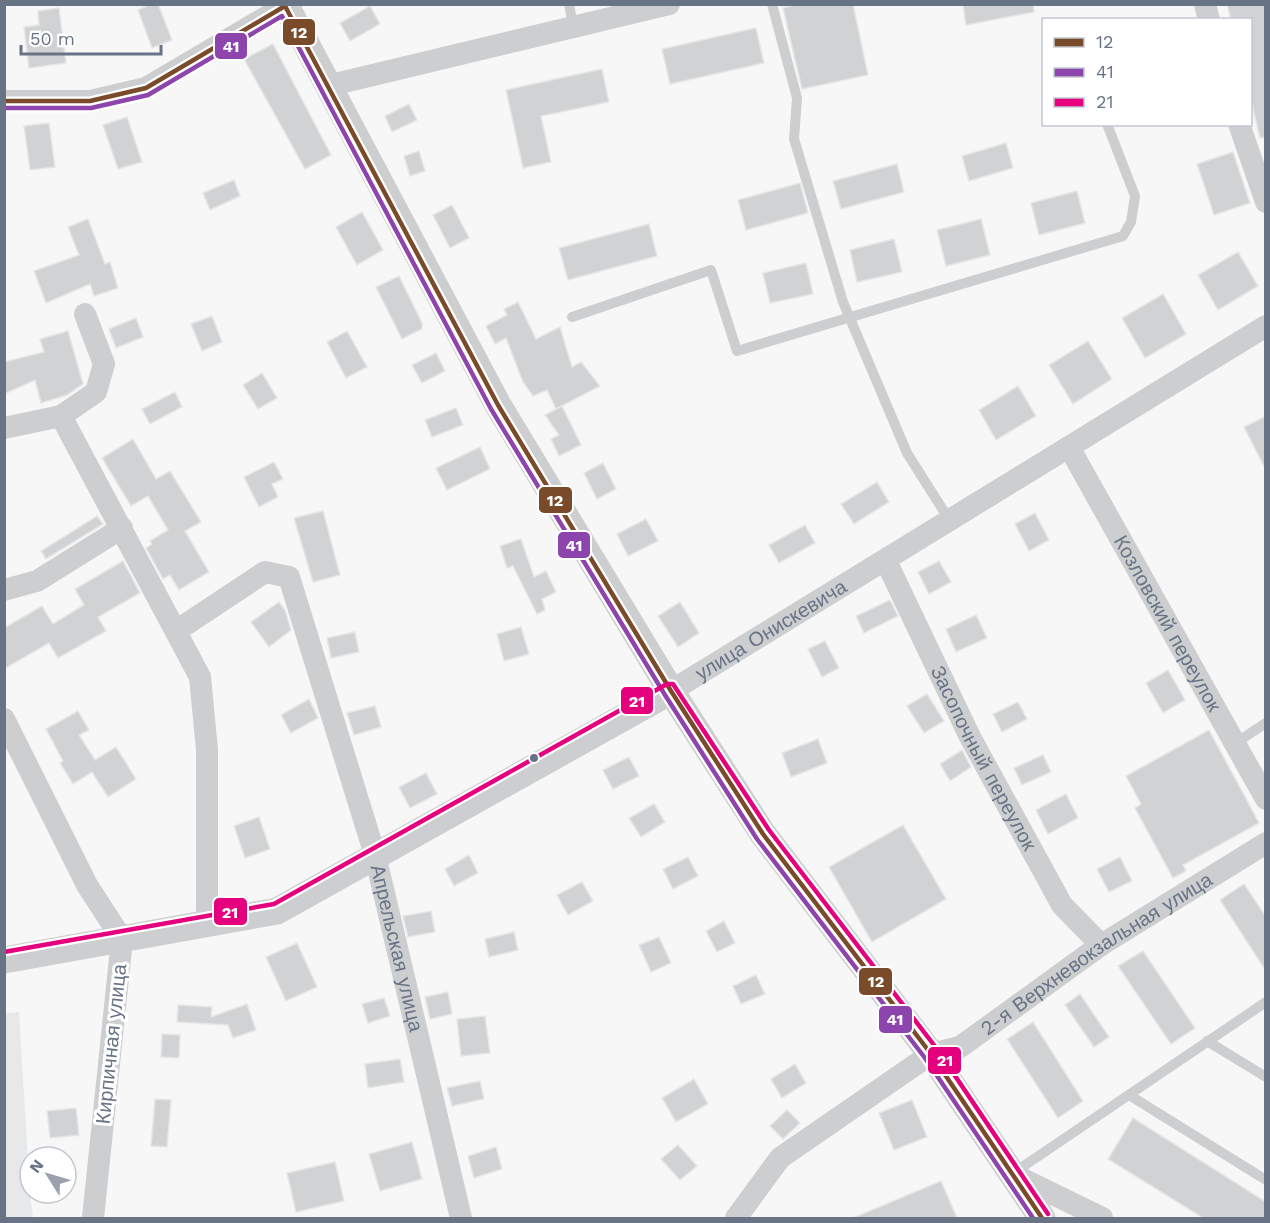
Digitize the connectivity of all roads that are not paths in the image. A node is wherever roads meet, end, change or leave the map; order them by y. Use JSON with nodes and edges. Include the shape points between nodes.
{"nodes":[{"id":1,"x":669,"y":4,"type":"edge"},
{"id":2,"x":772,"y":4,"type":"edge"},
{"id":3,"x":285,"y":5,"type":"edge"},
{"id":4,"x":571,"y":15,"type":"edge"},
{"id":5,"x":327,"y":86,"type":"junction"},
{"id":6,"x":4,"y":101,"type":"edge"},
{"id":7,"x":1108,"y":126,"type":"edge"},
{"id":8,"x":1240,"y":126,"type":"edge"},
{"id":9,"x":1263,"y":190,"type":"edge"},
{"id":10,"x":85,"y":315,"type":"dead end"},
{"id":11,"x":850,"y":315,"type":"junction"},
{"id":12,"x":572,"y":317,"type":"dead end"},
{"id":13,"x":1266,"y":327,"type":"edge"},
{"id":14,"x":61,"y":416,"type":"junction"},
{"id":15,"x":4,"y":428,"type":"edge"},
{"id":16,"x":1069,"y":447,"type":"junction"},
{"id":17,"x":950,"y":521,"type":"junction"},
{"id":18,"x":122,"y":528,"type":"junction"},
{"id":19,"x":886,"y":561,"type":"junction"},
{"id":20,"x":4,"y":590,"type":"edge"},
{"id":21,"x":176,"y":631,"type":"junction"},
{"id":22,"x":671,"y":691,"type":"junction"},
{"id":23,"x":4,"y":719,"type":"edge"},
{"id":24,"x":1266,"y":723,"type":"edge"},
{"id":25,"x":1234,"y":744,"type":"junction"},
{"id":26,"x":1266,"y":799,"type":"edge"},
{"id":27,"x":1266,"y":843,"type":"edge"},
{"id":28,"x":375,"y":855,"type":"junction"},
{"id":29,"x":207,"y":924,"type":"junction"},
{"id":30,"x":122,"y":939,"type":"junction"},
{"id":31,"x":1101,"y":945,"type":"junction"},
{"id":32,"x":4,"y":960,"type":"edge"},
{"id":33,"x":1266,"y":1002,"type":"edge"},
{"id":34,"x":1208,"y":1041,"type":"junction"},
{"id":35,"x":931,"y":1054,"type":"junction"},
{"id":36,"x":1266,"y":1077,"type":"edge"},
{"id":37,"x":1129,"y":1095,"type":"junction"},
{"id":38,"x":1012,"y":1174,"type":"junction"},
{"id":39,"x":1266,"y":1180,"type":"edge"},
{"id":40,"x":93,"y":1218,"type":"edge"},
{"id":41,"x":461,"y":1218,"type":"edge"},
{"id":42,"x":737,"y":1218,"type":"edge"},
{"id":43,"x":1042,"y":1218,"type":"edge"},
{"id":44,"x":1102,"y":1218,"type":"edge"}],
"edges":[{"from":1,"to":4,"type":"street"},
{"from":2,"to":11,"type":"lane","via":[[797,98],[794,139]]},
{"from":3,"to":5,"type":"street"},
{"from":3,"to":6,"type":"street","via":[[146,88],[90,100]]},
{"from":4,"to":5,"type":"street"},
{"from":5,"to":22,"type":"street","via":[[498,405]]},
{"from":7,"to":11,"type":"lane","via":[[1135,196],[1131,222],[1123,236]]},
{"from":8,"to":9,"type":"street"},
{"from":10,"to":14,"type":"street","via":[[104,364],[96,392]]},
{"from":11,"to":12,"type":"lane","via":[[737,351],[711,270]]},
{"from":11,"to":17,"type":"lane","via":[[907,453]]},
{"from":13,"to":16,"type":"street","name":"улица Онискевича"},
{"from":14,"to":15,"type":"street"},
{"from":14,"to":18,"type":"street"},
{"from":16,"to":17,"type":"street","name":"улица Онискевича"},
{"from":16,"to":25,"type":"street","name":"Козловский переулок"},
{"from":17,"to":19,"type":"street","name":"улица Онискевича"},
{"from":18,"to":20,"type":"street","via":[[37,581]]},
{"from":18,"to":21,"type":"street"},
{"from":19,"to":22,"type":"street","name":"улица Онискевича"},
{"from":19,"to":31,"type":"street","name":"Засопочный переулок","via":[[970,737],[1062,905]]},
{"from":21,"to":28,"type":"street","name":"Апрельская улица","via":[[265,572],[289,577]]},
{"from":21,"to":29,"type":"street","via":[[200,678],[207,750]]},
{"from":22,"to":28,"type":"street","name":"улица Онискевича"},
{"from":22,"to":35,"type":"street","via":[[763,834]]},
{"from":23,"to":30,"type":"street","name":"Кирпичная улица","via":[[87,885]]},
{"from":24,"to":25,"type":"lane"},
{"from":25,"to":26,"type":"street","name":"Козловский переулок"},
{"from":27,"to":31,"type":"street","name":"2-я Верхневокзальная улица"},
{"from":28,"to":29,"type":"street","name":"улица Онискевича","via":[[277,911]]},
{"from":28,"to":41,"type":"street","name":"Апрельская улица"},
{"from":29,"to":30,"type":"street","name":"улица Онискевича"},
{"from":30,"to":32,"type":"street","name":"улица Онискевича"},
{"from":30,"to":40,"type":"street","name":"Кирпичная улица"},
{"from":31,"to":35,"type":"street","name":"2-я Верхневокзальная улица","via":[[960,1047]]},
{"from":33,"to":34,"type":"lane"},
{"from":34,"to":36,"type":"lane"},
{"from":34,"to":37,"type":"lane"},
{"from":35,"to":38,"type":"street"},
{"from":35,"to":42,"type":"street","name":"2-я Верхневокзальная улица","via":[[780,1158]]},
{"from":37,"to":38,"type":"lane"},
{"from":37,"to":39,"type":"lane"},
{"from":38,"to":43,"type":"street"},
{"from":38,"to":44,"type":"street"}]}
